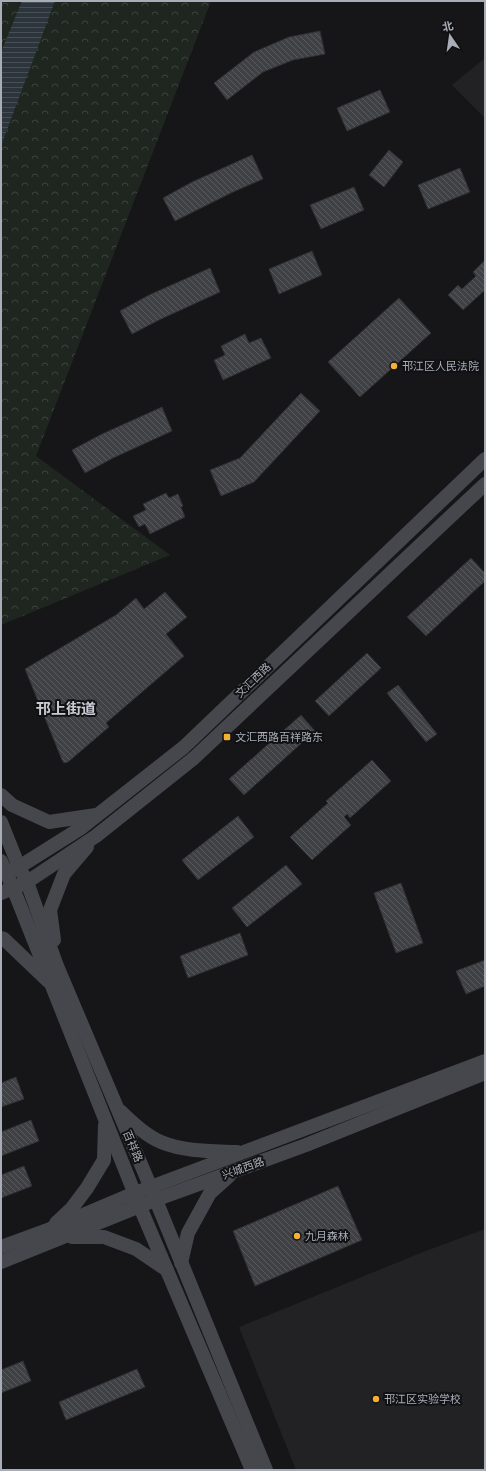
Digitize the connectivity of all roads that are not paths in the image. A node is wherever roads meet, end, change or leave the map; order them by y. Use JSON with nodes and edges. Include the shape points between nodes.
{"nodes":[{"id":1,"x":484,"y":463,"type":"edge"},
{"id":2,"x":485,"y":484,"type":"edge"},
{"id":3,"x":1,"y":795,"type":"edge"},
{"id":4,"x":99,"y":814,"type":"junction"},
{"id":5,"x":1,"y":822,"type":"edge"},
{"id":6,"x":96,"y":836,"type":"junction"},
{"id":7,"x":19,"y":867,"type":"junction"},
{"id":8,"x":3,"y":870,"type":"edge"},
{"id":9,"x":27,"y":882,"type":"junction"},
{"id":10,"x":7,"y":891,"type":"edge"},
{"id":11,"x":1,"y":938,"type":"edge"},
{"id":12,"x":57,"y":966,"type":"junction"},
{"id":13,"x":51,"y":984,"type":"junction"},
{"id":14,"x":485,"y":1061,"type":"edge"},
{"id":15,"x":485,"y":1073,"type":"edge"},
{"id":16,"x":118,"y":1109,"type":"junction"},
{"id":17,"x":106,"y":1120,"type":"junction"},
{"id":18,"x":244,"y":1153,"type":"junction"},
{"id":19,"x":235,"y":1171,"type":"junction"},
{"id":20,"x":135,"y":1194,"type":"junction"},
{"id":21,"x":153,"y":1194,"type":"junction"},
{"id":22,"x":140,"y":1207,"type":"junction"},
{"id":23,"x":50,"y":1229,"type":"junction"},
{"id":24,"x":64,"y":1237,"type":"junction"},
{"id":25,"x":1,"y":1247,"type":"edge"},
{"id":26,"x":1,"y":1262,"type":"edge"},
{"id":27,"x":181,"y":1263,"type":"junction"},
{"id":28,"x":167,"y":1270,"type":"junction"},
{"id":29,"x":252,"y":1470,"type":"edge"},
{"id":30,"x":266,"y":1470,"type":"edge"}],
"edges":[{"from":1,"to":4,"type":"street","name":"文汇西路","via":[[184,747]]},
{"from":2,"to":6,"type":"street","name":"文汇西路","via":[[194,758]]},
{"from":3,"to":4,"type":"street","via":[[12,805],[49,822]]},
{"from":4,"to":7,"type":"street","name":"文汇西路"},
{"from":5,"to":7,"type":"street","name":"百祥路"},
{"from":6,"to":9,"type":"street","name":"文汇西路"},
{"from":6,"to":12,"type":"street","via":[[64,874],[50,910]]},
{"from":7,"to":8,"type":"street","name":"文汇西路"},
{"from":7,"to":9,"type":"street","name":"百祥路"},
{"from":8,"to":10,"type":"street","name":"百祥路"},
{"from":9,"to":10,"type":"street","name":"文汇西路"},
{"from":9,"to":12,"type":"street","name":"百祥路"},
{"from":10,"to":13,"type":"street","name":"百祥路"},
{"from":11,"to":13,"type":"street"},
{"from":12,"to":16,"type":"street","name":"百祥路"},
{"from":13,"to":17,"type":"street","name":"百祥路"},
{"from":14,"to":18,"type":"street","name":"兴城西路"},
{"from":15,"to":19,"type":"street","name":"兴城西路"},
{"from":16,"to":18,"type":"street","via":[[161,1142],[191,1150]]},
{"from":16,"to":21,"type":"street","name":"百祥路"},
{"from":17,"to":20,"type":"street","name":"百祥路"},
{"from":17,"to":23,"type":"street","via":[[104,1160],[72,1208]]},
{"from":18,"to":21,"type":"street","name":"兴城西路"},
{"from":19,"to":21,"type":"street","name":"兴城西路"},
{"from":19,"to":27,"type":"street","via":[[210,1193],[188,1233]]},
{"from":20,"to":21,"type":"street","name":"兴城西路"},
{"from":20,"to":22,"type":"street","name":"百祥路"},
{"from":20,"to":23,"type":"street","name":"兴城西路"},
{"from":21,"to":22,"type":"street","name":"兴城西路"},
{"from":21,"to":27,"type":"street","name":"百祥路"},
{"from":22,"to":24,"type":"street","name":"兴城西路"},
{"from":22,"to":28,"type":"street","name":"百祥路"},
{"from":23,"to":25,"type":"street","name":"兴城西路"},
{"from":24,"to":26,"type":"street","name":"兴城西路"},
{"from":24,"to":28,"type":"street","via":[[104,1237],[136,1249]]},
{"from":27,"to":30,"type":"street","name":"百祥路"},
{"from":28,"to":29,"type":"street","name":"百祥路"}]}
